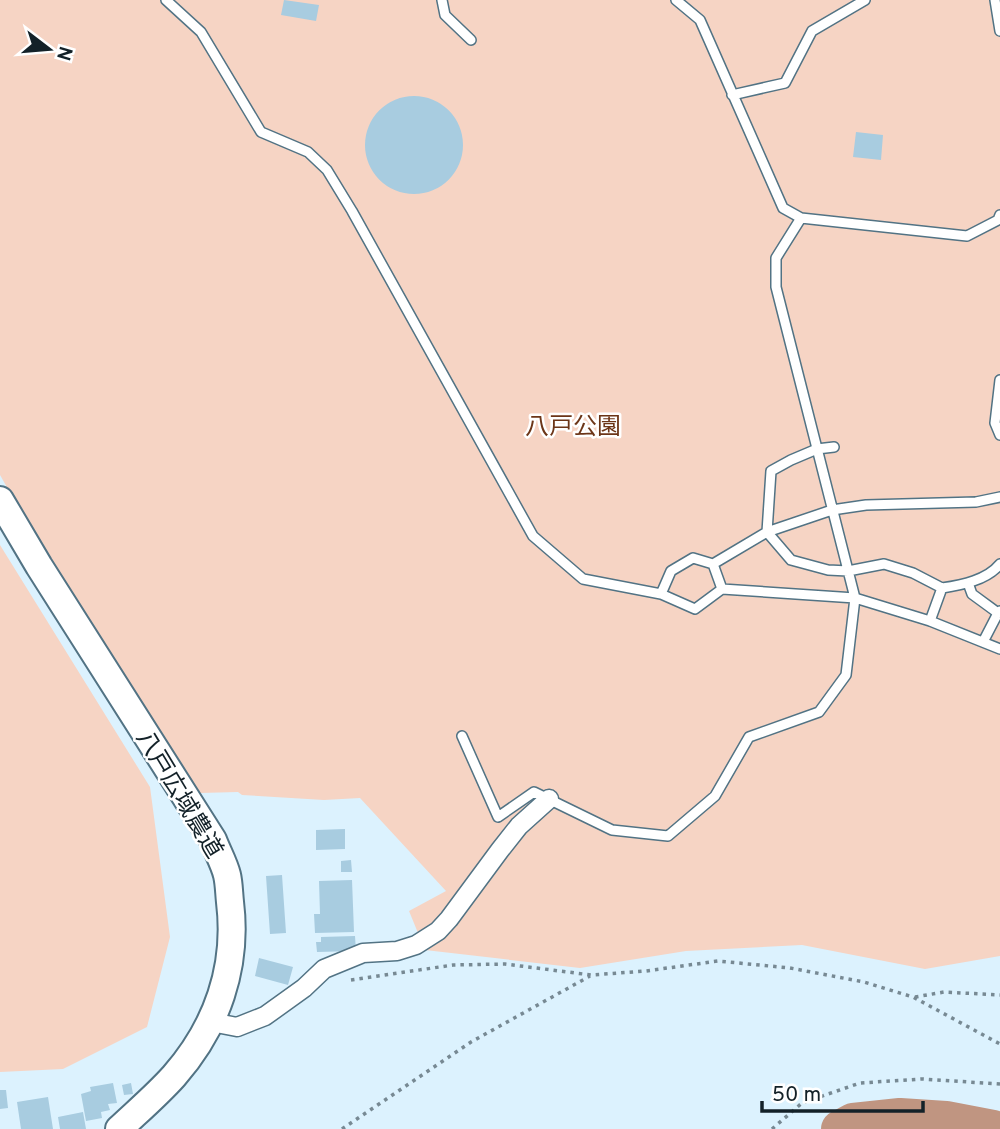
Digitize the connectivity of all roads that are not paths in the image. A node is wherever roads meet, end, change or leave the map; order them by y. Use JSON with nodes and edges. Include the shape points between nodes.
{"nodes":[{"id":1,"x":166,"y":0,"type":"edge"},
{"id":2,"x":442,"y":0,"type":"edge"},
{"id":3,"x":676,"y":0,"type":"edge"},
{"id":4,"x":865,"y":0,"type":"edge"},
{"id":5,"x":995,"y":0,"type":"edge"},
{"id":6,"x":1000,"y":31,"type":"edge"},
{"id":7,"x":471,"y":40,"type":"dead end"},
{"id":8,"x":732,"y":94,"type":"junction"},
{"id":9,"x":801,"y":218,"type":"junction"},
{"id":10,"x":999,"y":219,"type":"edge"},
{"id":11,"x":1000,"y":380,"type":"edge"},
{"id":12,"x":1000,"y":435,"type":"edge"},
{"id":13,"x":834,"y":447,"type":"dead end"},
{"id":14,"x":817,"y":449,"type":"junction"},
{"id":15,"x":1000,"y":498,"type":"edge"},
{"id":16,"x":0,"y":500,"type":"edge"},
{"id":17,"x":832,"y":510,"type":"junction"},
{"id":18,"x":766,"y":532,"type":"junction"},
{"id":19,"x":713,"y":564,"type":"junction"},
{"id":20,"x":1000,"y":564,"type":"edge"},
{"id":21,"x":848,"y":571,"type":"junction"},
{"id":22,"x":968,"y":583,"type":"junction"},
{"id":23,"x":942,"y":588,"type":"junction"},
{"id":24,"x":722,"y":589,"type":"junction"},
{"id":25,"x":662,"y":594,"type":"junction"},
{"id":26,"x":855,"y":598,"type":"junction"},
{"id":27,"x":999,"y":612,"type":"edge"},
{"id":28,"x":930,"y":621,"type":"junction"},
{"id":29,"x":983,"y":642,"type":"junction"},
{"id":30,"x":1000,"y":649,"type":"edge"},
{"id":31,"x":462,"y":736,"type":"dead end"},
{"id":32,"x":550,"y":799,"type":"junction"},
{"id":33,"x":211,"y":1022,"type":"junction"},
{"id":34,"x":119,"y":1129,"type":"edge"}],
"edges":[{"from":1,"to":25,"type":"lane","via":[[201,32],[261,132],[308,152],[327,170],[533,536],[583,579]]},
{"from":2,"to":7,"type":"lane","via":[[446,15]]},
{"from":3,"to":8,"type":"lane","via":[[700,20]]},
{"from":4,"to":8,"type":"lane","via":[[812,31],[785,83]]},
{"from":5,"to":6,"type":"lane"},
{"from":8,"to":9,"type":"lane","via":[[783,208]]},
{"from":9,"to":10,"type":"lane","via":[[967,236]]},
{"from":9,"to":14,"type":"lane","via":[[776,258],[776,287]]},
{"from":11,"to":12,"type":"lane","via":[[995,423]]},
{"from":13,"to":14,"type":"lane"},
{"from":14,"to":17,"type":"lane"},
{"from":14,"to":18,"type":"lane","via":[[771,471]]},
{"from":15,"to":17,"type":"lane"},
{"from":16,"to":33,"type":"street","name":"八戸広域農道","via":[[213,840],[227,875],[232,921],[226,981]]},
{"from":17,"to":18,"type":"lane"},
{"from":17,"to":21,"type":"lane"},
{"from":18,"to":19,"type":"lane"},
{"from":18,"to":21,"type":"lane","via":[[791,560]]},
{"from":19,"to":24,"type":"lane"},
{"from":19,"to":25,"type":"lane","via":[[693,558],[671,571]]},
{"from":20,"to":22,"type":"lane"},
{"from":21,"to":23,"type":"lane","via":[[884,565]]},
{"from":21,"to":26,"type":"lane"},
{"from":22,"to":23,"type":"lane"},
{"from":22,"to":27,"type":"lane","via":[[972,594]]},
{"from":23,"to":28,"type":"lane"},
{"from":24,"to":25,"type":"lane","via":[[695,609]]},
{"from":24,"to":26,"type":"lane"},
{"from":26,"to":28,"type":"lane"},
{"from":26,"to":32,"type":"lane","via":[[846,676],[819,712],[749,737],[715,796],[668,836],[612,830]]},
{"from":27,"to":29,"type":"lane"},
{"from":28,"to":29,"type":"lane"},
{"from":29,"to":30,"type":"lane"},
{"from":31,"to":32,"type":"lane","via":[[498,817],[534,792]]},
{"from":32,"to":33,"type":"street","via":[[519,827],[438,932],[416,945],[363,953],[324,969],[265,1016],[237,1027]]},
{"from":33,"to":34,"type":"street","name":"八戸広域農道","via":[[174,1076]]}]}
